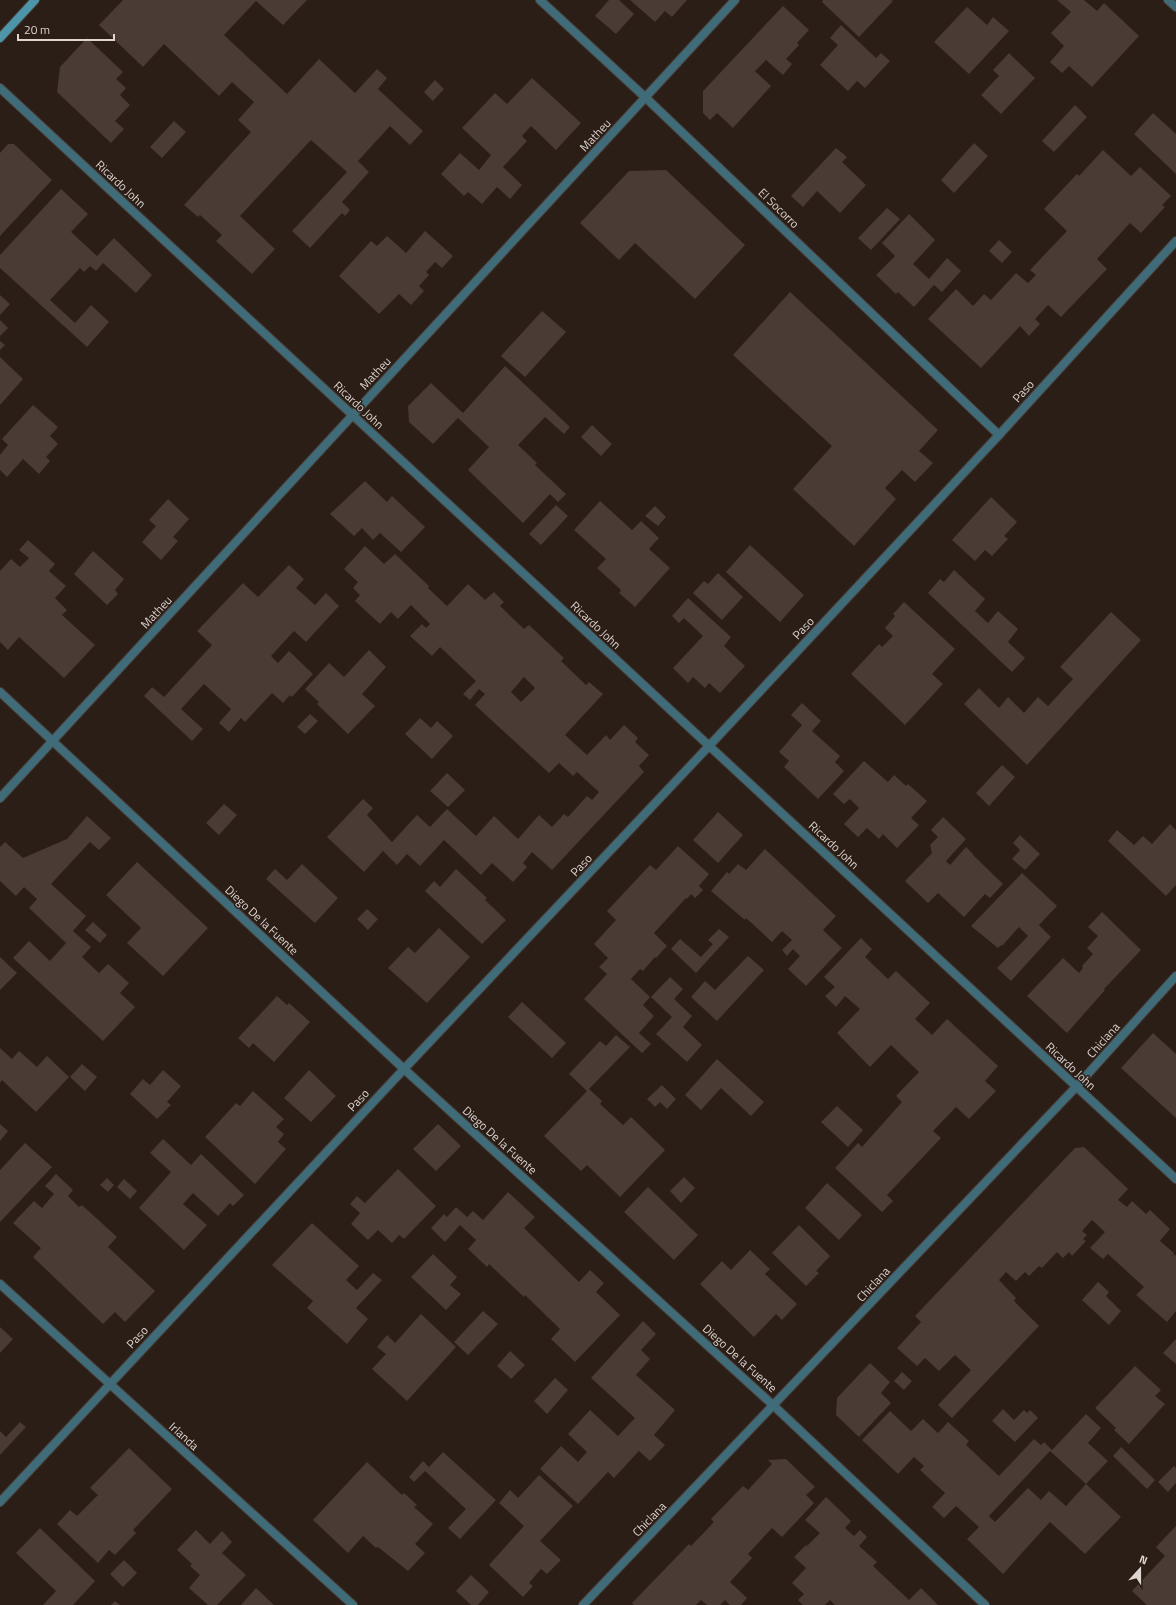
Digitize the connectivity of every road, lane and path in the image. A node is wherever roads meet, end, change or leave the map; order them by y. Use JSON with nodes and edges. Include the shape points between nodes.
{"nodes":[{"id":1,"x":35,"y":0,"type":"edge"},
{"id":2,"x":540,"y":0,"type":"edge"},
{"id":3,"x":735,"y":0,"type":"edge"},
{"id":4,"x":1168,"y":0,"type":"edge"},
{"id":5,"x":1176,"y":7,"type":"edge"},
{"id":6,"x":0,"y":38,"type":"edge"},
{"id":7,"x":0,"y":88,"type":"edge"},
{"id":8,"x":646,"y":98,"type":"junction"},
{"id":9,"x":1176,"y":241,"type":"edge"},
{"id":10,"x":353,"y":416,"type":"junction"},
{"id":11,"x":999,"y":435,"type":"junction"},
{"id":12,"x":0,"y":692,"type":"edge"},
{"id":13,"x":53,"y":741,"type":"junction"},
{"id":14,"x":709,"y":746,"type":"junction"},
{"id":15,"x":0,"y":798,"type":"edge"},
{"id":16,"x":1176,"y":976,"type":"edge"},
{"id":17,"x":404,"y":1069,"type":"junction"},
{"id":18,"x":1076,"y":1087,"type":"junction"},
{"id":19,"x":1176,"y":1179,"type":"edge"},
{"id":20,"x":0,"y":1284,"type":"edge"},
{"id":21,"x":109,"y":1385,"type":"junction"},
{"id":22,"x":774,"y":1406,"type":"junction"},
{"id":23,"x":0,"y":1502,"type":"edge"},
{"id":24,"x":353,"y":1605,"type":"edge"},
{"id":25,"x":583,"y":1605,"type":"edge"},
{"id":26,"x":985,"y":1605,"type":"edge"}],
"edges":[{"from":1,"to":6,"type":"main road"},
{"from":2,"to":8,"type":"street","name":"El Socorro"},
{"from":3,"to":8,"type":"street","name":"Matheu"},
{"from":4,"to":5,"type":"street"},
{"from":7,"to":10,"type":"street","name":"Ricardo John"},
{"from":8,"to":10,"type":"street","name":"Matheu"},
{"from":8,"to":11,"type":"street","name":"El Socorro"},
{"from":9,"to":11,"type":"street","name":"Paso"},
{"from":10,"to":13,"type":"street","name":"Matheu"},
{"from":10,"to":14,"type":"street","name":"Ricardo John"},
{"from":11,"to":14,"type":"street","name":"Paso"},
{"from":12,"to":13,"type":"street","name":"Diego De la Fuente"},
{"from":13,"to":15,"type":"street","name":"Matheu"},
{"from":13,"to":17,"type":"street","name":"Diego De la Fuente"},
{"from":14,"to":17,"type":"street","name":"Paso"},
{"from":14,"to":18,"type":"street","name":"Ricardo John"},
{"from":16,"to":18,"type":"street","name":"Chiclana"},
{"from":17,"to":21,"type":"street","name":"Paso"},
{"from":17,"to":22,"type":"street","name":"Diego De la Fuente"},
{"from":18,"to":19,"type":"street","name":"Ricardo John"},
{"from":18,"to":22,"type":"street","name":"Chiclana"},
{"from":20,"to":21,"type":"street","name":"Irlanda"},
{"from":21,"to":23,"type":"street","name":"Paso"},
{"from":21,"to":24,"type":"street","name":"Irlanda"},
{"from":22,"to":25,"type":"street","name":"Chiclana"},
{"from":22,"to":26,"type":"street","name":"Diego De la Fuente"}]}
